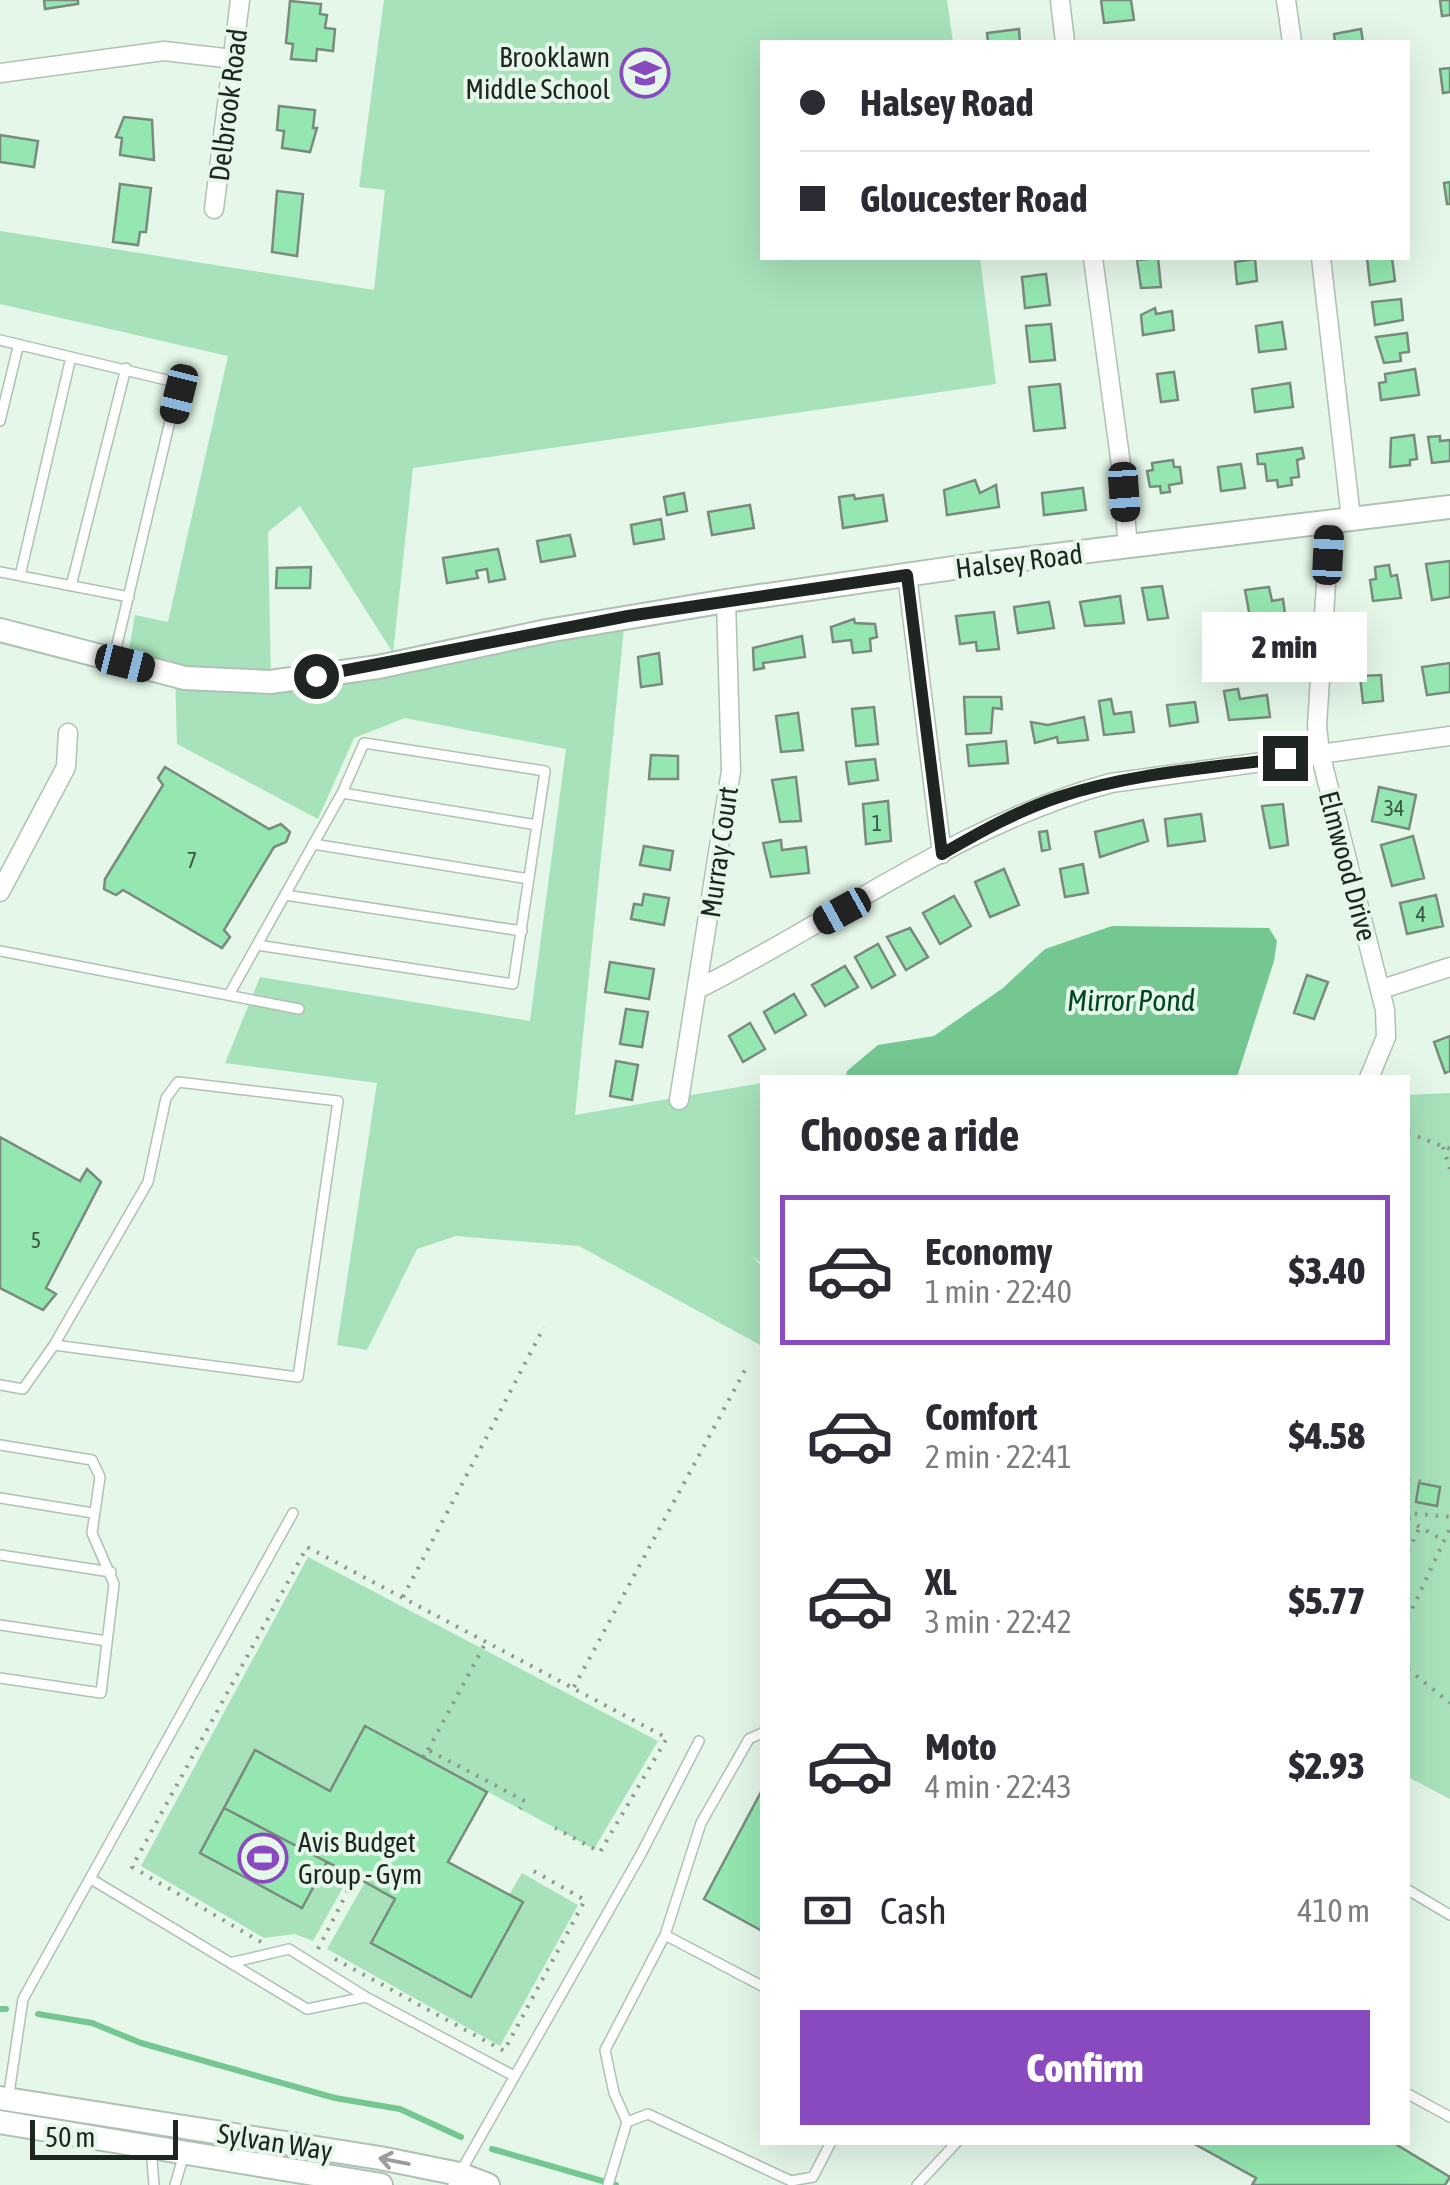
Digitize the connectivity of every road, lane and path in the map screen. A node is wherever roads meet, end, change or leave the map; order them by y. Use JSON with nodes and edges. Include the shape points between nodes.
{"nodes":[{"id":1,"x":240,"y":0,"type":"edge"},
{"id":2,"x":1060,"y":0,"type":"edge"},
{"id":3,"x":1286,"y":0,"type":"edge"},
{"id":4,"x":1065,"y":40,"type":"edge"},
{"id":5,"x":1292,"y":40,"type":"edge"},
{"id":6,"x":234,"y":59,"type":"junction"},
{"id":7,"x":0,"y":73,"type":"edge"},
{"id":8,"x":214,"y":209,"type":"dead end"},
{"id":9,"x":1092,"y":260,"type":"edge"},
{"id":10,"x":1322,"y":260,"type":"edge"},
{"id":11,"x":0,"y":340,"type":"edge"},
{"id":12,"x":18,"y":347,"type":"junction"},
{"id":13,"x":72,"y":357,"type":"junction"},
{"id":14,"x":126,"y":368,"type":"junction"},
{"id":15,"x":0,"y":421,"type":"edge"},
{"id":16,"x":1450,"y":507,"type":"edge"},
{"id":17,"x":1340,"y":520,"type":"junction"},
{"id":18,"x":1128,"y":548,"type":"junction"},
{"id":19,"x":0,"y":572,"type":"edge"},
{"id":20,"x":907,"y":575,"type":"junction"},
{"id":21,"x":20,"y":576,"type":"junction"},
{"id":22,"x":71,"y":586,"type":"junction"},
{"id":23,"x":129,"y":597,"type":"junction"},
{"id":24,"x":726,"y":601,"type":"junction"},
{"id":25,"x":0,"y":630,"type":"edge"},
{"id":26,"x":114,"y":660,"type":"junction"},
{"id":27,"x":68,"y":733,"type":"dead end"},
{"id":28,"x":1450,"y":736,"type":"edge"},
{"id":29,"x":1320,"y":752,"type":"junction"},
{"id":30,"x":342,"y":793,"type":"junction"},
{"id":31,"x":537,"y":825,"type":"junction"},
{"id":32,"x":313,"y":844,"type":"junction"},
{"id":33,"x":942,"y":854,"type":"junction"},
{"id":34,"x":529,"y":879,"type":"junction"},
{"id":35,"x":0,"y":892,"type":"edge"},
{"id":36,"x":285,"y":895,"type":"junction"},
{"id":37,"x":522,"y":931,"type":"junction"},
{"id":38,"x":257,"y":945,"type":"junction"},
{"id":39,"x":0,"y":951,"type":"edge"},
{"id":40,"x":1450,"y":967,"type":"edge"},
{"id":41,"x":698,"y":989,"type":"junction"},
{"id":42,"x":1382,"y":989,"type":"junction"},
{"id":43,"x":230,"y":994,"type":"junction"},
{"id":44,"x":299,"y":1009,"type":"dead end"},
{"id":45,"x":1370,"y":1075,"type":"edge"},
{"id":46,"x":679,"y":1100,"type":"dead end"},
{"id":47,"x":1410,"y":1134,"type":"edge"},
{"id":48,"x":1443,"y":1147,"type":"junction"},
{"id":49,"x":1450,"y":1148,"type":"edge"},
{"id":50,"x":1450,"y":1169,"type":"edge"},
{"id":51,"x":544,"y":1327,"type":"dead end"},
{"id":52,"x":54,"y":1345,"type":"junction"},
{"id":53,"x":745,"y":1370,"type":"dead end"},
{"id":54,"x":0,"y":1385,"type":"edge"},
{"id":55,"x":0,"y":1445,"type":"edge"},
{"id":56,"x":1410,"y":1480,"type":"edge"},
{"id":57,"x":1429,"y":1483,"type":"dead end"},
{"id":58,"x":0,"y":1498,"type":"edge"},
{"id":59,"x":293,"y":1512,"type":"dead end"},
{"id":60,"x":94,"y":1513,"type":"junction"},
{"id":61,"x":1410,"y":1515,"type":"edge"},
{"id":62,"x":1450,"y":1517,"type":"edge"},
{"id":63,"x":1410,"y":1521,"type":"edge"},
{"id":64,"x":1420,"y":1527,"type":"junction"},
{"id":65,"x":1450,"y":1528,"type":"edge"},
{"id":66,"x":1441,"y":1539,"type":"junction"},
{"id":67,"x":1410,"y":1546,"type":"edge"},
{"id":68,"x":0,"y":1555,"type":"edge"},
{"id":69,"x":112,"y":1572,"type":"junction"},
{"id":70,"x":403,"y":1598,"type":"junction"},
{"id":71,"x":1410,"y":1613,"type":"edge"},
{"id":72,"x":0,"y":1625,"type":"edge"},
{"id":73,"x":107,"y":1640,"type":"junction"},
{"id":74,"x":486,"y":1642,"type":"junction"},
{"id":75,"x":1410,"y":1672,"type":"edge"},
{"id":76,"x":0,"y":1678,"type":"edge"},
{"id":77,"x":573,"y":1688,"type":"junction"},
{"id":78,"x":1450,"y":1703,"type":"edge"},
{"id":79,"x":760,"y":1734,"type":"edge"},
{"id":80,"x":699,"y":1741,"type":"dead end"},
{"id":81,"x":428,"y":1750,"type":"junction"},
{"id":82,"x":423,"y":1757,"type":"dead end"},
{"id":83,"x":520,"y":1809,"type":"dead end"},
{"id":84,"x":555,"y":1828,"type":"dead end"},
{"id":85,"x":530,"y":1869,"type":"dead end"},
{"id":86,"x":355,"y":1878,"type":"dead end"},
{"id":87,"x":92,"y":1879,"type":"junction"},
{"id":88,"x":1410,"y":1891,"type":"edge"},
{"id":89,"x":1450,"y":1915,"type":"edge"},
{"id":90,"x":665,"y":1935,"type":"junction"},
{"id":91,"x":262,"y":1942,"type":"dead end"},
{"id":92,"x":306,"y":1944,"type":"dead end"},
{"id":93,"x":334,"y":1958,"type":"dead end"},
{"id":94,"x":230,"y":1963,"type":"junction"},
{"id":95,"x":760,"y":1985,"type":"edge"},
{"id":96,"x":366,"y":1997,"type":"junction"},
{"id":97,"x":514,"y":2076,"type":"junction"},
{"id":98,"x":1410,"y":2095,"type":"edge"},
{"id":99,"x":3,"y":2110,"type":"edge"},
{"id":100,"x":1450,"y":2117,"type":"edge"},
{"id":101,"x":144,"y":2121,"type":"junction"},
{"id":102,"x":627,"y":2122,"type":"junction"},
{"id":103,"x":200,"y":2130,"type":"junction"},
{"id":104,"x":830,"y":2145,"type":"edge"},
{"id":105,"x":955,"y":2145,"type":"edge"},
{"id":106,"x":151,"y":2148,"type":"junction"},
{"id":107,"x":184,"y":2154,"type":"junction"},
{"id":108,"x":456,"y":2180,"type":"edge"},
{"id":109,"x":154,"y":2185,"type":"edge"},
{"id":110,"x":175,"y":2185,"type":"edge"},
{"id":111,"x":381,"y":2185,"type":"edge"},
{"id":112,"x":488,"y":2185,"type":"edge"},
{"id":113,"x":608,"y":2185,"type":"edge"},
{"id":114,"x":917,"y":2185,"type":"edge"}],
"edges":[{"from":1,"to":6,"type":"street","name":"Delbrook Road"},
{"from":2,"to":4,"type":"street"},
{"from":3,"to":5,"type":"street"},
{"from":6,"to":7,"type":"street","via":[[164,52]]},
{"from":6,"to":8,"type":"street","name":"Delbrook Road"},
{"from":9,"to":18,"type":"street"},
{"from":10,"to":17,"type":"street","name":"Elmwood Drive"},
{"from":11,"to":12,"type":"lane"},
{"from":12,"to":13,"type":"lane"},
{"from":12,"to":15,"type":"lane"},
{"from":13,"to":14,"type":"lane"},
{"from":13,"to":21,"type":"lane"},
{"from":14,"to":22,"type":"lane"},
{"from":14,"to":23,"type":"lane","via":[[180,385]]},
{"from":16,"to":17,"type":"street","name":"Halsey Road"},
{"from":17,"to":18,"type":"street","name":"Halsey Road"},
{"from":17,"to":29,"type":"street","name":"Elmwood Drive","via":[[1317,726]]},
{"from":18,"to":20,"type":"street","name":"Halsey Road"},
{"from":19,"to":21,"type":"lane"},
{"from":20,"to":24,"type":"street","name":"Halsey Road"},
{"from":20,"to":33,"type":"street"},
{"from":21,"to":22,"type":"lane"},
{"from":22,"to":23,"type":"lane"},
{"from":23,"to":26,"type":"lane"},
{"from":24,"to":26,"type":"street","name":"Halsey Road","via":[[270,682],[185,678]]},
{"from":24,"to":41,"type":"street","name":"Murray Court","via":[[731,771]]},
{"from":25,"to":26,"type":"street","name":"Halsey Road"},
{"from":27,"to":35,"type":"street","via":[[66,767]]},
{"from":28,"to":29,"type":"street"},
{"from":29,"to":33,"type":"street","via":[[1094,788],[1004,819]]},
{"from":29,"to":42,"type":"street","name":"Elmwood Drive"},
{"from":30,"to":31,"type":"lane"},
{"from":30,"to":31,"type":"lane","via":[[364,743],[545,771]]},
{"from":30,"to":32,"type":"lane"},
{"from":31,"to":34,"type":"lane"},
{"from":32,"to":34,"type":"lane"},
{"from":32,"to":36,"type":"lane"},
{"from":33,"to":41,"type":"street"},
{"from":34,"to":37,"type":"lane"},
{"from":36,"to":37,"type":"lane"},
{"from":36,"to":38,"type":"lane"},
{"from":37,"to":38,"type":"lane","via":[[514,984]]},
{"from":38,"to":43,"type":"lane"},
{"from":39,"to":43,"type":"lane"},
{"from":40,"to":42,"type":"street"},
{"from":41,"to":46,"type":"street","name":"Murray Court"},
{"from":42,"to":45,"type":"street","name":"Elmwood Drive","via":[[1386,1030]]},
{"from":43,"to":44,"type":"lane"},
{"from":47,"to":48,"type":"path"},
{"from":48,"to":49,"type":"path"},
{"from":48,"to":50,"type":"path"},
{"from":51,"to":70,"type":"path"},
{"from":52,"to":52,"type":"lane","via":[[298,1377],[338,1101],[178,1082],[166,1098],[148,1182]]},
{"from":52,"to":54,"type":"lane","via":[[23,1388]]},
{"from":53,"to":77,"type":"path"},
{"from":55,"to":60,"type":"lane","via":[[92,1460],[100,1477]]},
{"from":56,"to":57,"type":"path"},
{"from":58,"to":60,"type":"lane"},
{"from":59,"to":87,"type":"lane"},
{"from":60,"to":69,"type":"lane","via":[[95,1550]]},
{"from":61,"to":62,"type":"path"},
{"from":63,"to":64,"type":"path"},
{"from":64,"to":66,"type":"path"},
{"from":64,"to":67,"type":"path"},
{"from":65,"to":66,"type":"path"},
{"from":66,"to":71,"type":"path"},
{"from":68,"to":69,"type":"lane"},
{"from":69,"to":73,"type":"lane"},
{"from":70,"to":74,"type":"path"},
{"from":70,"to":91,"type":"path","via":[[307,1547],[132,1867]]},
{"from":72,"to":73,"type":"lane"},
{"from":73,"to":76,"type":"lane","via":[[101,1692]]},
{"from":74,"to":77,"type":"path"},
{"from":74,"to":81,"type":"path"},
{"from":75,"to":78,"type":"path"},
{"from":77,"to":84,"type":"path","via":[[666,1738],[600,1852]]},
{"from":79,"to":90,"type":"lane","via":[[749,1738],[700,1822]]},
{"from":80,"to":97,"type":"lane"},
{"from":81,"to":82,"type":"path"},
{"from":81,"to":83,"type":"path","via":[[525,1801]]},
{"from":85,"to":93,"type":"path","via":[[586,1900],[504,2051]]},
{"from":86,"to":92,"type":"path","via":[[317,1949]]},
{"from":87,"to":94,"type":"lane"},
{"from":87,"to":99,"type":"lane","via":[[23,1999]]},
{"from":88,"to":89,"type":"lane"},
{"from":90,"to":95,"type":"lane"},
{"from":90,"to":102,"type":"lane","via":[[605,2050]]},
{"from":94,"to":96,"type":"lane","via":[[307,2010]]},
{"from":94,"to":96,"type":"lane","via":[[289,1948]]},
{"from":96,"to":97,"type":"lane"},
{"from":97,"to":108,"type":"lane"},
{"from":98,"to":100,"type":"lane"},
{"from":99,"to":101,"type":"street","name":"Sylvan Way"},
{"from":99,"to":106,"type":"street","name":"Sylvan Way"},
{"from":101,"to":103,"type":"street","name":"Sylvan Way"},
{"from":101,"to":106,"type":"lane"},
{"from":102,"to":104,"type":"lane","via":[[648,2114],[792,2182],[813,2177]]},
{"from":102,"to":113,"type":"lane"},
{"from":103,"to":107,"type":"lane"},
{"from":108,"to":103,"type":"street","name":"Sylvan Way","one_way":true},
{"from":105,"to":114,"type":"lane"},
{"from":106,"to":107,"type":"street","name":"Sylvan Way"},
{"from":106,"to":109,"type":"lane"},
{"from":107,"to":110,"type":"lane"},
{"from":107,"to":111,"type":"street","name":"Sylvan Way"},
{"from":108,"to":112,"type":"street","name":"Sylvan Way"}]}
